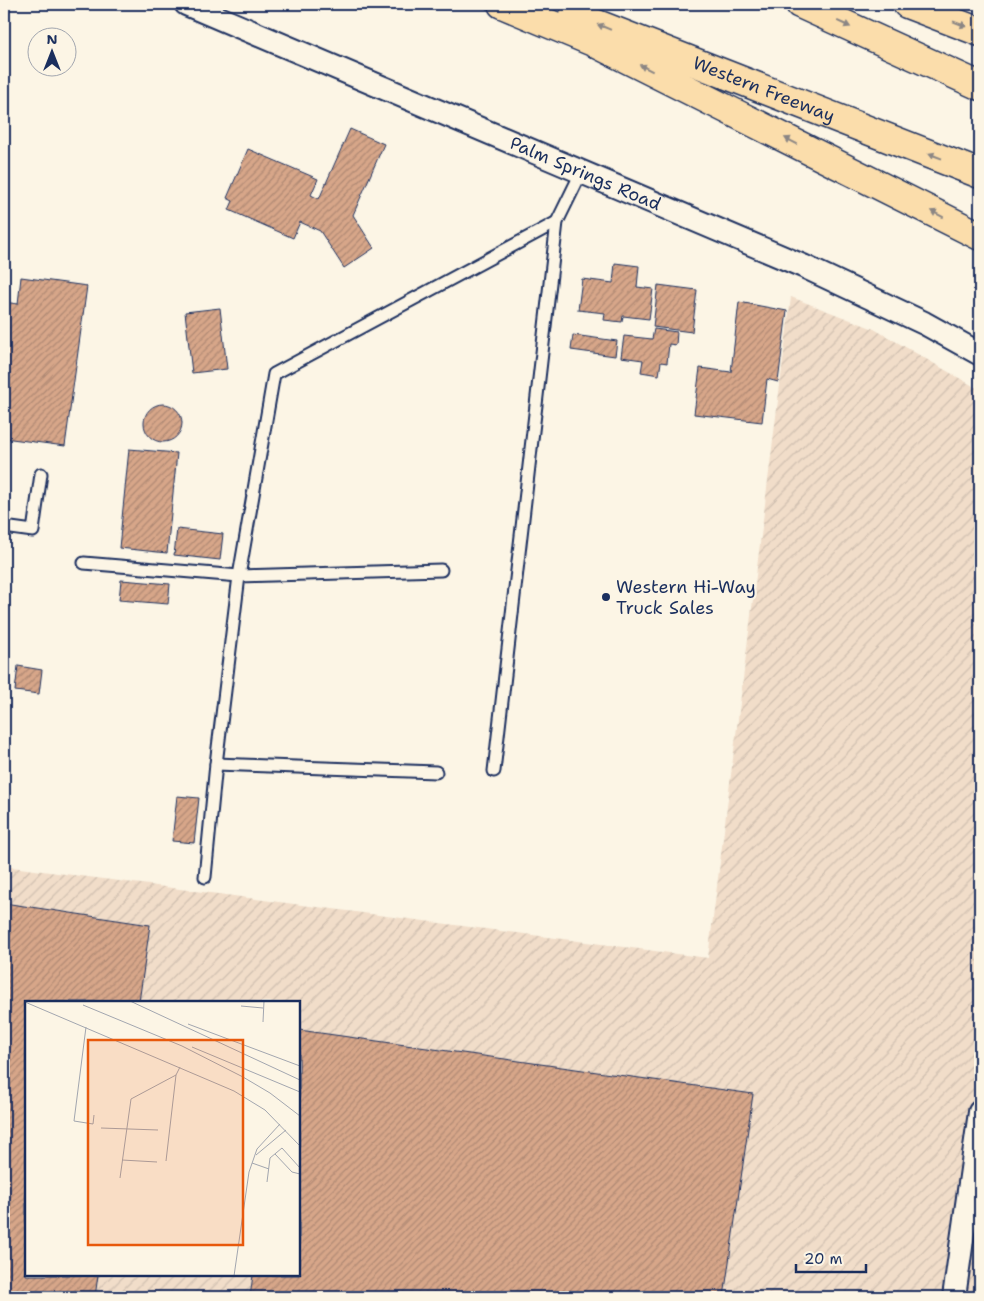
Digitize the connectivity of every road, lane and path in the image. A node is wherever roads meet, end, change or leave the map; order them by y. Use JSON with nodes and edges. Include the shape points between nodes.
{"nodes":[{"id":1,"x":186,"y":4,"type":"edge"},
{"id":2,"x":502,"y":4,"type":"edge"},
{"id":3,"x":547,"y":4,"type":"edge"},
{"id":4,"x":800,"y":4,"type":"edge"},
{"id":5,"x":907,"y":4,"type":"edge"},
{"id":6,"x":980,"y":32,"type":"edge"},
{"id":7,"x":980,"y":86,"type":"edge"},
{"id":8,"x":582,"y":172,"type":"junction"},
{"id":9,"x":980,"y":174,"type":"edge"},
{"id":10,"x":557,"y":222,"type":"junction"},
{"id":11,"x":980,"y":236,"type":"edge"},
{"id":12,"x":980,"y":354,"type":"edge"},
{"id":13,"x":41,"y":474,"type":"dead end"},
{"id":14,"x":4,"y":527,"type":"edge"},
{"id":15,"x":84,"y":563,"type":"dead end"},
{"id":16,"x":441,"y":570,"type":"dead end"},
{"id":17,"x":239,"y":576,"type":"junction"},
{"id":18,"x":216,"y":764,"type":"junction"},
{"id":19,"x":494,"y":771,"type":"dead end"},
{"id":20,"x":436,"y":772,"type":"dead end"},
{"id":21,"x":204,"y":877,"type":"dead end"},
{"id":22,"x":980,"y":1112,"type":"edge"},
{"id":23,"x":954,"y":1297,"type":"edge"}],
"edges":[{"from":1,"to":8,"type":"street","name":"Palm Springs Road"},
{"from":11,"to":2,"type":"highway","one_way":true,"via":[[593,42]]},
{"from":9,"to":3,"type":"highway","name":"Western Freeway","one_way":true},
{"from":4,"to":7,"type":"highway","one_way":true},
{"from":5,"to":6,"type":"highway","one_way":true},
{"from":8,"to":10,"type":"lane"},
{"from":8,"to":12,"type":"street","name":"Palm Springs Road","via":[[803,266],[924,323]]},
{"from":10,"to":17,"type":"lane","via":[[274,374]]},
{"from":10,"to":19,"type":"lane"},
{"from":13,"to":14,"type":"lane","via":[[33,532]]},
{"from":15,"to":17,"type":"lane"},
{"from":16,"to":17,"type":"lane"},
{"from":17,"to":18,"type":"lane"},
{"from":18,"to":20,"type":"lane"},
{"from":18,"to":21,"type":"lane"},
{"from":22,"to":23,"type":"street"}]}
